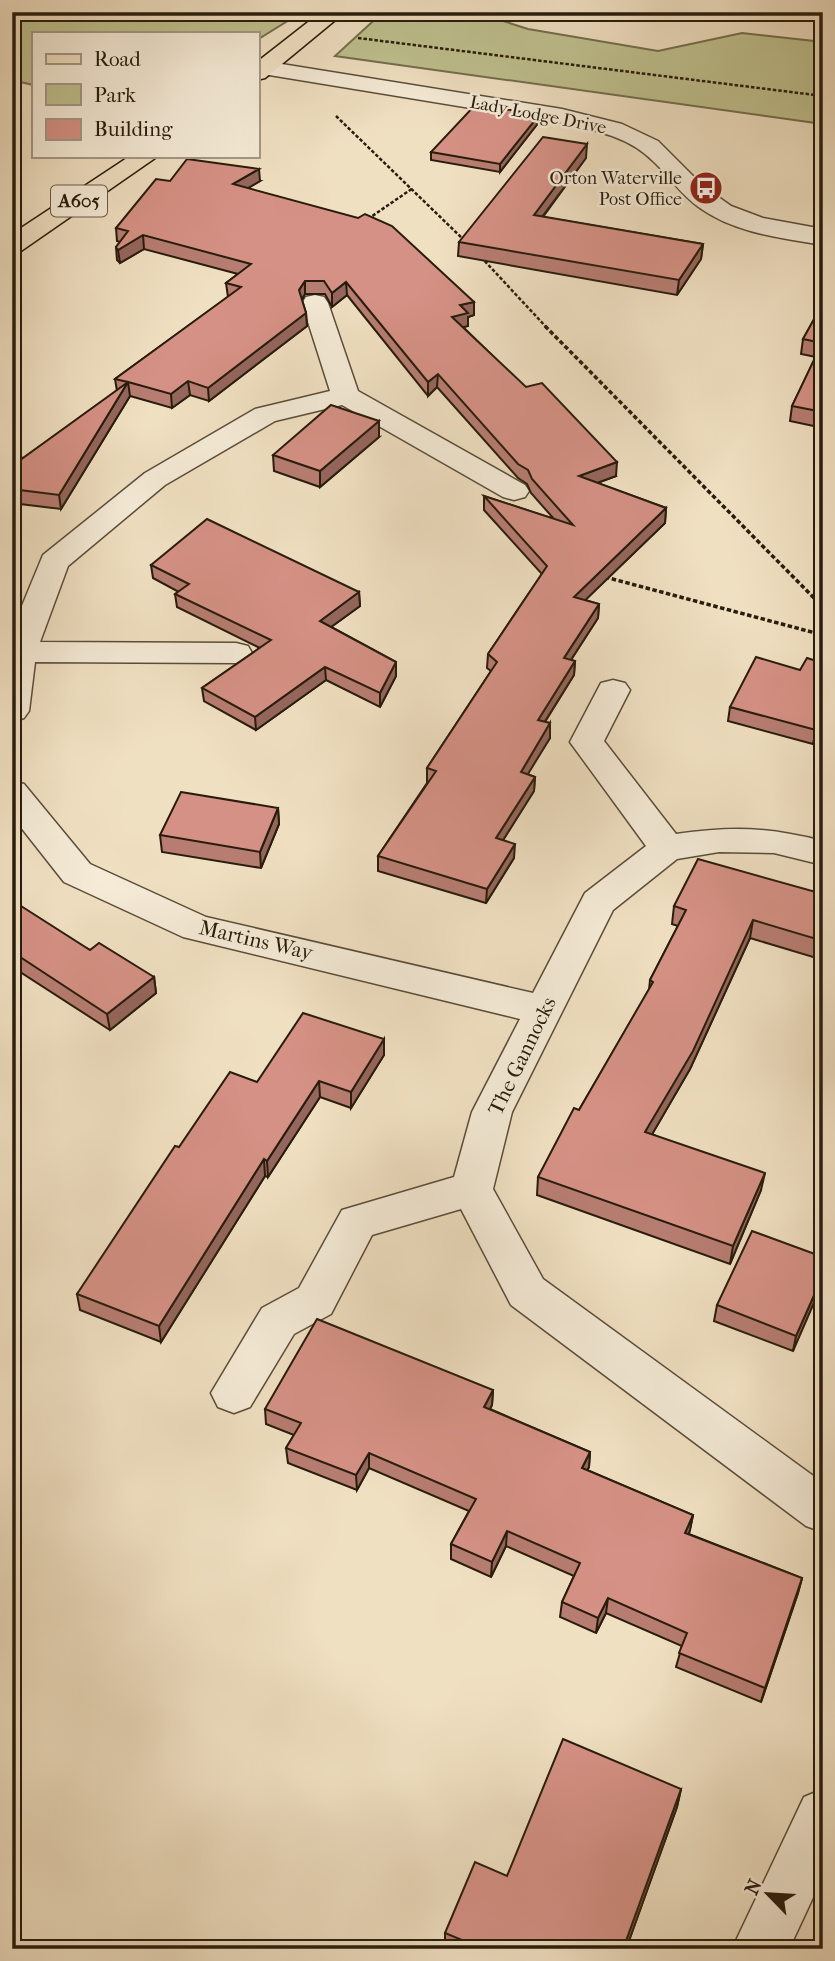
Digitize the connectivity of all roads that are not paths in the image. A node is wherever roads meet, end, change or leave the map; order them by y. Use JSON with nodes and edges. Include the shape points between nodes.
{"nodes":[{"id":1,"x":335,"y":12,"type":"edge"},
{"id":2,"x":260,"y":70,"type":"edge"},
{"id":3,"x":143,"y":158,"type":"edge"},
{"id":4,"x":823,"y":237,"type":"edge"},
{"id":5,"x":12,"y":246,"type":"edge"},
{"id":6,"x":315,"y":303,"type":"edge"},
{"id":7,"x":346,"y":396,"type":"junction"},
{"id":8,"x":514,"y":491,"type":"dead end"},
{"id":9,"x":20,"y":652,"type":"junction"},
{"id":10,"x":236,"y":653,"type":"dead end"},
{"id":11,"x":613,"y":690,"type":"dead end"},
{"id":12,"x":12,"y":711,"type":"edge"},
{"id":13,"x":12,"y":792,"type":"edge"},
{"id":14,"x":667,"y":848,"type":"junction"},
{"id":15,"x":823,"y":853,"type":"edge"},
{"id":16,"x":543,"y":1010,"type":"junction"},
{"id":17,"x":472,"y":1189,"type":"junction"},
{"id":18,"x":234,"y":1393,"type":"dead end"},
{"id":19,"x":823,"y":1511,"type":"edge"},
{"id":20,"x":823,"y":1816,"type":"edge"},
{"id":21,"x":760,"y":1949,"type":"edge"}],
"edges":[{"from":1,"to":2,"type":"main road"},
{"from":2,"to":4,"type":"street","name":"Lady Lodge Drive","via":[[566,118],[632,135],[660,152],[695,192],[721,211],[756,225]]},
{"from":3,"to":5,"type":"main road","number":"A605"},
{"from":6,"to":7,"type":"street"},
{"from":7,"to":8,"type":"street"},
{"from":7,"to":9,"type":"street","via":[[265,415],[155,479],[54,562]]},
{"from":9,"to":10,"type":"street"},
{"from":9,"to":12,"type":"street"},
{"from":11,"to":14,"type":"street","via":[[587,743]]},
{"from":13,"to":16,"type":"street","name":"Martins Way","via":[[77,873],[196,928]]},
{"from":14,"to":15,"type":"street","name":"The Gannocks","via":[[719,840],[760,841]]},
{"from":14,"to":16,"type":"street","name":"The Gannocks","via":[[598,902]]},
{"from":16,"to":17,"type":"street","name":"The Gannocks","via":[[492,1112]]},
{"from":17,"to":18,"type":"street","via":[[357,1222],[316,1301],[278,1321]]},
{"from":17,"to":19,"type":"street","via":[[527,1292]]},
{"from":20,"to":21,"type":"street"}]}
